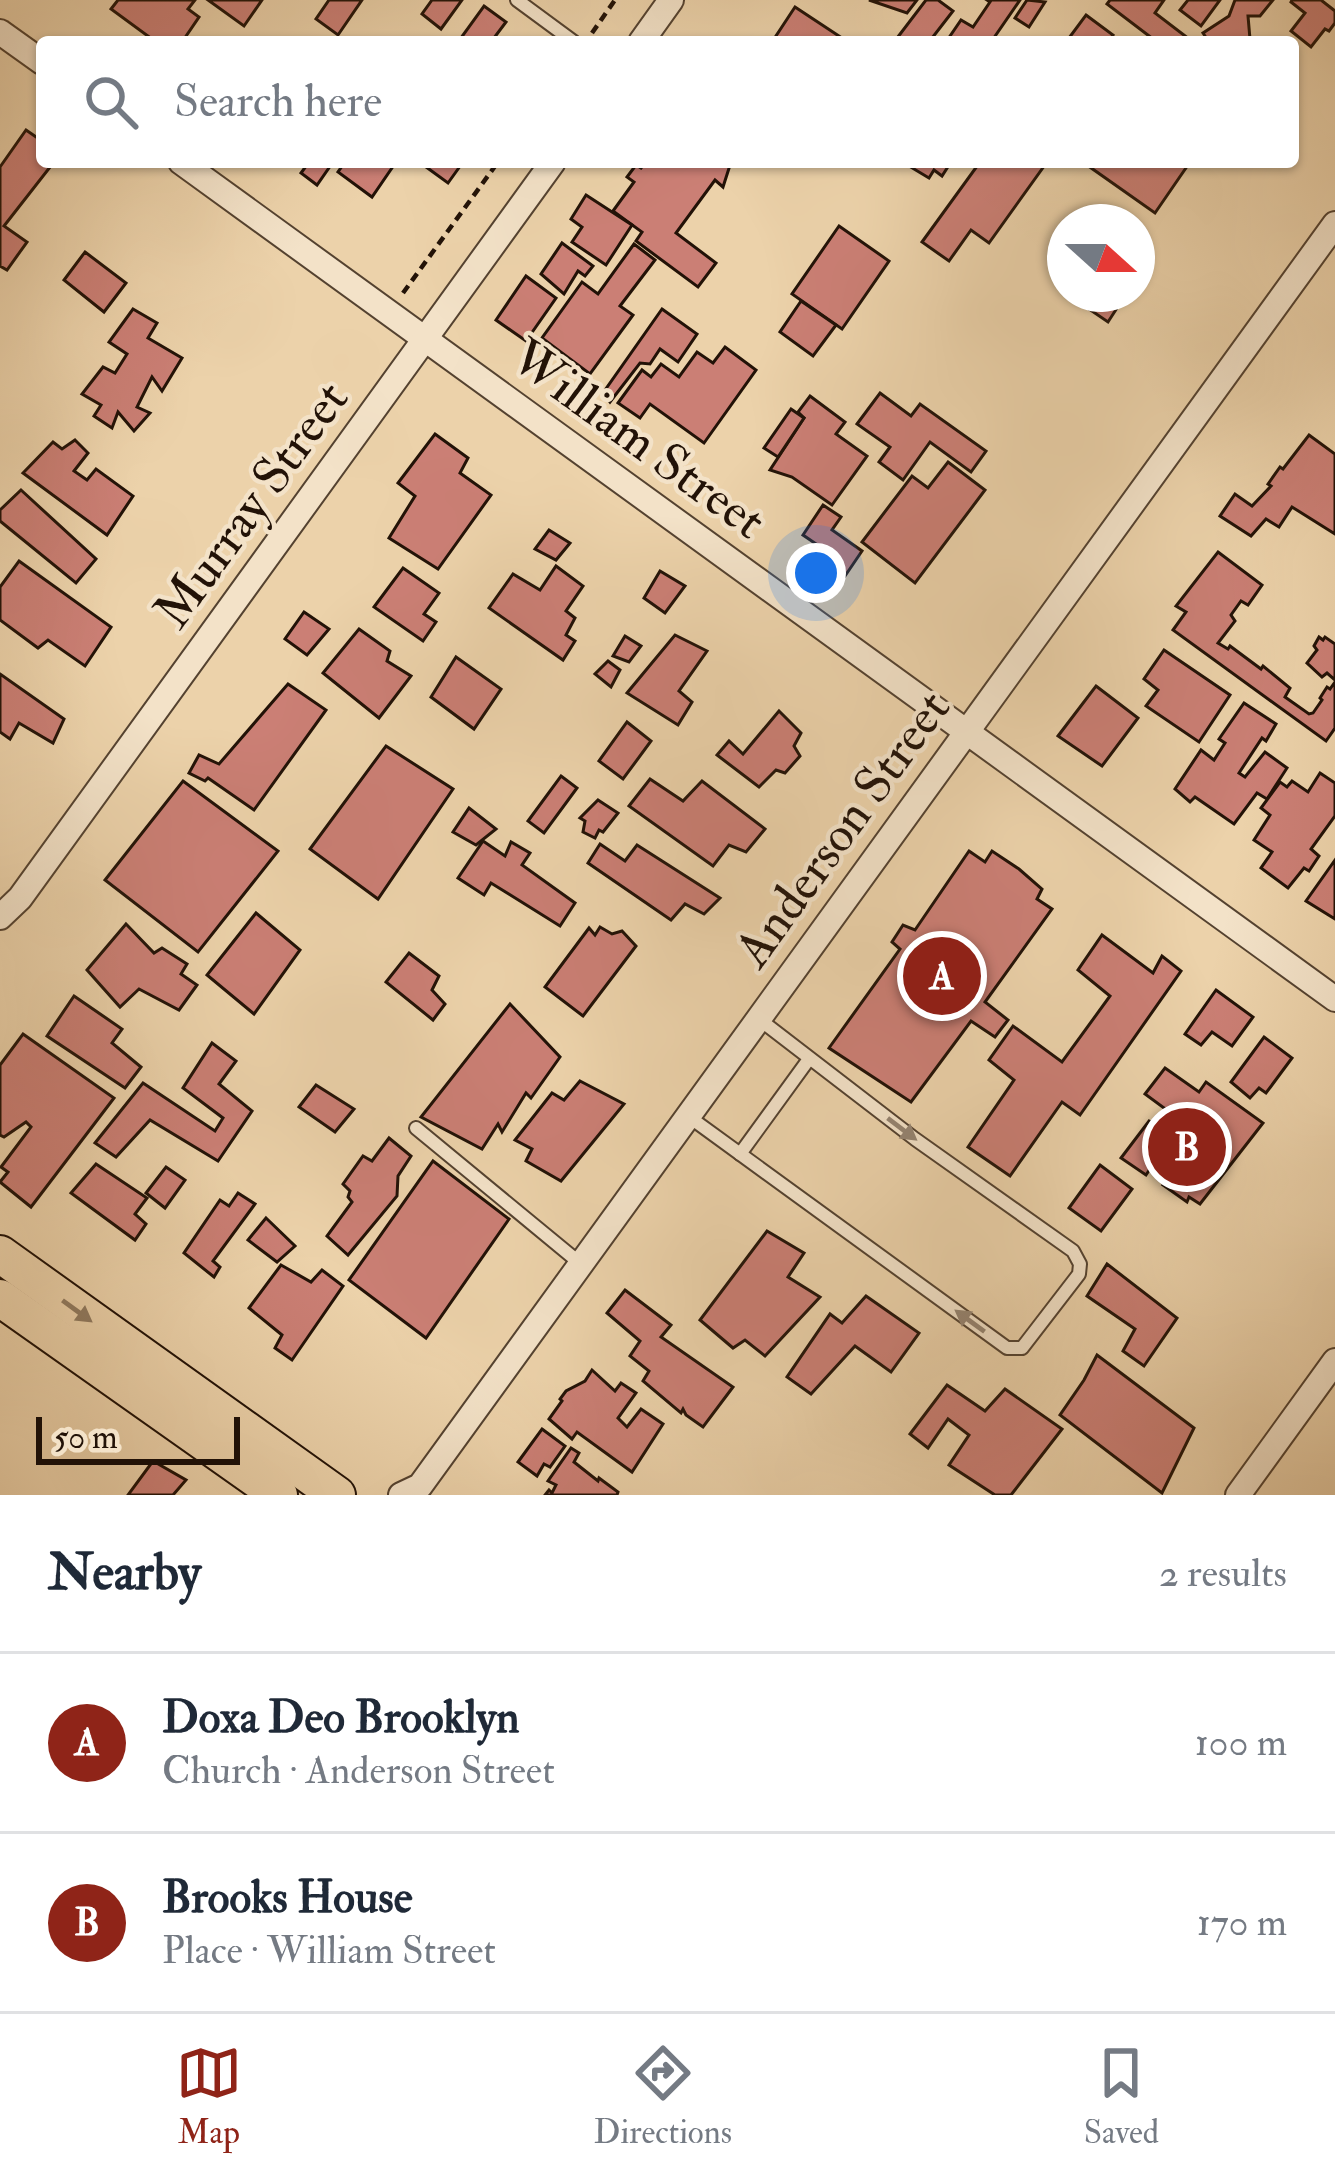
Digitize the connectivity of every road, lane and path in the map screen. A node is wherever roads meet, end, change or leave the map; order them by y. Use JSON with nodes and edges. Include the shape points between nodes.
{"nodes":[{"id":1,"x":517,"y":0,"type":"edge"},
{"id":2,"x":615,"y":0,"type":"edge"},
{"id":3,"x":671,"y":0,"type":"edge"},
{"id":4,"x":0,"y":32,"type":"edge"},
{"id":5,"x":566,"y":36,"type":"edge"},
{"id":6,"x":589,"y":36,"type":"edge"},
{"id":7,"x":644,"y":36,"type":"edge"},
{"id":8,"x":36,"y":58,"type":"edge"},
{"id":9,"x":189,"y":168,"type":"edge"},
{"id":10,"x":494,"y":168,"type":"edge"},
{"id":11,"x":550,"y":168,"type":"edge"},
{"id":12,"x":1335,"y":224,"type":"edge"},
{"id":13,"x":389,"y":312,"type":"junction"},
{"id":14,"x":426,"y":338,"type":"junction"},
{"id":15,"x":966,"y":731,"type":"junction"},
{"id":16,"x":20,"y":898,"type":"junction"},
{"id":17,"x":0,"y":917,"type":"edge"},
{"id":18,"x":0,"y":939,"type":"edge"},
{"id":19,"x":1335,"y":999,"type":"edge"},
{"id":20,"x":758,"y":1019,"type":"junction"},
{"id":21,"x":808,"y":1059,"type":"junction"},
{"id":22,"x":688,"y":1116,"type":"junction"},
{"id":23,"x":416,"y":1128,"type":"dead end"},
{"id":24,"x":740,"y":1154,"type":"junction"},
{"id":25,"x":0,"y":1255,"type":"edge"},
{"id":26,"x":580,"y":1264,"type":"junction"},
{"id":27,"x":0,"y":1298,"type":"edge"},
{"id":28,"x":1335,"y":1361,"type":"edge"},
{"id":29,"x":414,"y":1492,"type":"edge"},
{"id":30,"x":279,"y":1495,"type":"edge"},
{"id":31,"x":337,"y":1495,"type":"edge"},
{"id":32,"x":1238,"y":1495,"type":"edge"}],
"edges":[{"from":1,"to":5,"type":"lane"},
{"from":2,"to":6,"type":"path"},
{"from":3,"to":7,"type":"street"},
{"from":4,"to":8,"type":"street"},
{"from":9,"to":13,"type":"street","name":"William Street"},
{"from":10,"to":13,"type":"path"},
{"from":11,"to":14,"type":"street","name":"Murray Street"},
{"from":12,"to":15,"type":"street","name":"Anderson Street"},
{"from":13,"to":14,"type":"street","name":"William Street"},
{"from":14,"to":15,"type":"street","name":"William Street"},
{"from":14,"to":16,"type":"street","name":"Murray Street"},
{"from":15,"to":19,"type":"street","name":"William Street"},
{"from":15,"to":20,"type":"street","name":"Anderson Street"},
{"from":16,"to":17,"type":"street","name":"Murray Street"},
{"from":16,"to":18,"type":"street","name":"Murray Street"},
{"from":20,"to":21,"type":"lane"},
{"from":20,"to":22,"type":"street","name":"Anderson Street"},
{"from":21,"to":24,"type":"lane"},
{"from":21,"to":24,"type":"lane","one_way":true,"via":[[1073,1251],[1079,1274],[1022,1348],[1006,1348]]},
{"from":22,"to":24,"type":"lane"},
{"from":22,"to":26,"type":"street","name":"Anderson Street"},
{"from":23,"to":26,"type":"lane"},
{"from":25,"to":31,"type":"main road","one_way":true},
{"from":26,"to":29,"type":"street","name":"Anderson Street"},
{"from":27,"to":30,"type":"main road"},
{"from":28,"to":32,"type":"street"}]}
